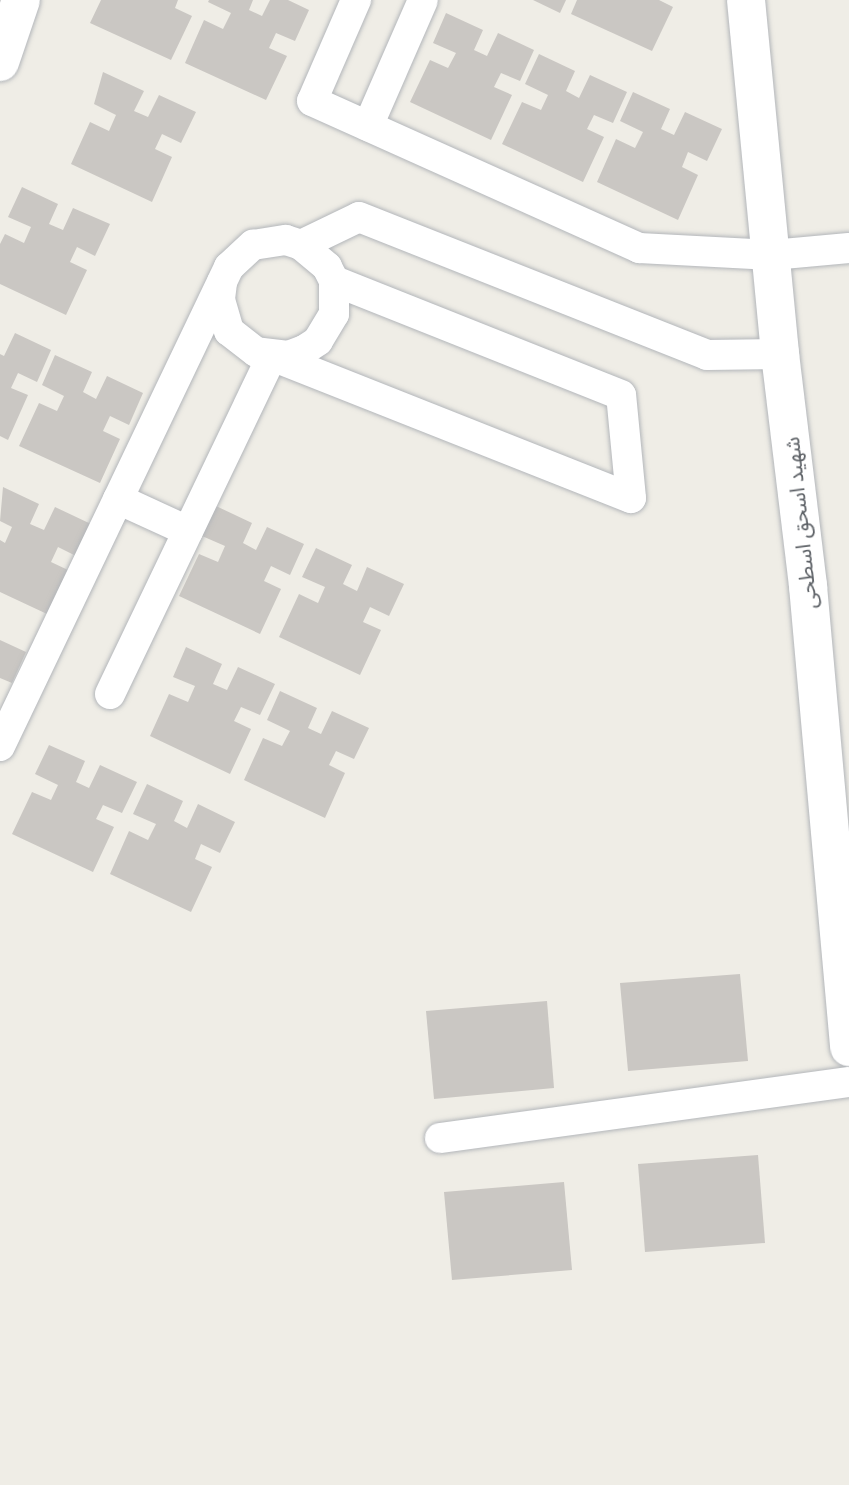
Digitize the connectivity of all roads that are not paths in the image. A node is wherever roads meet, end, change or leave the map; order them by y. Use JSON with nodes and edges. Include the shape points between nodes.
{"nodes":[{"id":1,"x":21,"y":0,"type":"edge"},
{"id":2,"x":356,"y":0,"type":"edge"},
{"id":3,"x":423,"y":0,"type":"edge"},
{"id":4,"x":746,"y":0,"type":"edge"},
{"id":5,"x":0,"y":62,"type":"edge"},
{"id":6,"x":368,"y":126,"type":"junction"},
{"id":7,"x":302,"y":245,"type":"junction"},
{"id":8,"x":849,"y":248,"type":"edge"},
{"id":9,"x":772,"y":255,"type":"junction"},
{"id":10,"x":334,"y":281,"type":"junction"},
{"id":11,"x":222,"y":282,"type":"junction"},
{"id":12,"x":780,"y":354,"type":"junction"},
{"id":13,"x":272,"y":356,"type":"junction"},
{"id":14,"x":118,"y":499,"type":"junction"},
{"id":15,"x":188,"y":531,"type":"junction"},
{"id":16,"x":110,"y":694,"type":"dead end"},
{"id":17,"x":0,"y":746,"type":"edge"},
{"id":18,"x":841,"y":881,"type":"edge"},
{"id":19,"x":849,"y":1047,"type":"edge"},
{"id":20,"x":849,"y":1082,"type":"edge"},
{"id":21,"x":440,"y":1138,"type":"dead end"}],
"edges":[{"from":1,"to":5,"type":"street"},
{"from":2,"to":6,"type":"street","via":[[312,101]]},
{"from":3,"to":6,"type":"street"},
{"from":4,"to":9,"type":"street","name":"شهید اسحق اسطحی"},
{"from":6,"to":9,"type":"street","via":[[639,248]]},
{"from":7,"to":10,"type":"street","via":[[327,267]]},
{"from":7,"to":11,"type":"street","via":[[286,240],[253,246],[229,267]]},
{"from":7,"to":12,"type":"street","via":[[359,216],[707,355]]},
{"from":8,"to":9,"type":"street"},
{"from":9,"to":12,"type":"street","name":"شهید اسحق اسطحی"},
{"from":10,"to":13,"type":"street","via":[[334,314],[318,341],[288,356]]},
{"from":10,"to":13,"type":"street","via":[[621,396],[631,498]]},
{"from":11,"to":13,"type":"street","via":[[220,299],[229,331],[248,348]]},
{"from":11,"to":14,"type":"street"},
{"from":12,"to":18,"type":"street","name":"شهید اسحق اسطحی"},
{"from":13,"to":15,"type":"street"},
{"from":14,"to":15,"type":"street"},
{"from":14,"to":17,"type":"street"},
{"from":15,"to":16,"type":"street"},
{"from":18,"to":19,"type":"street","name":"شهید اسحق اسطحی"},
{"from":20,"to":21,"type":"street"}]}
